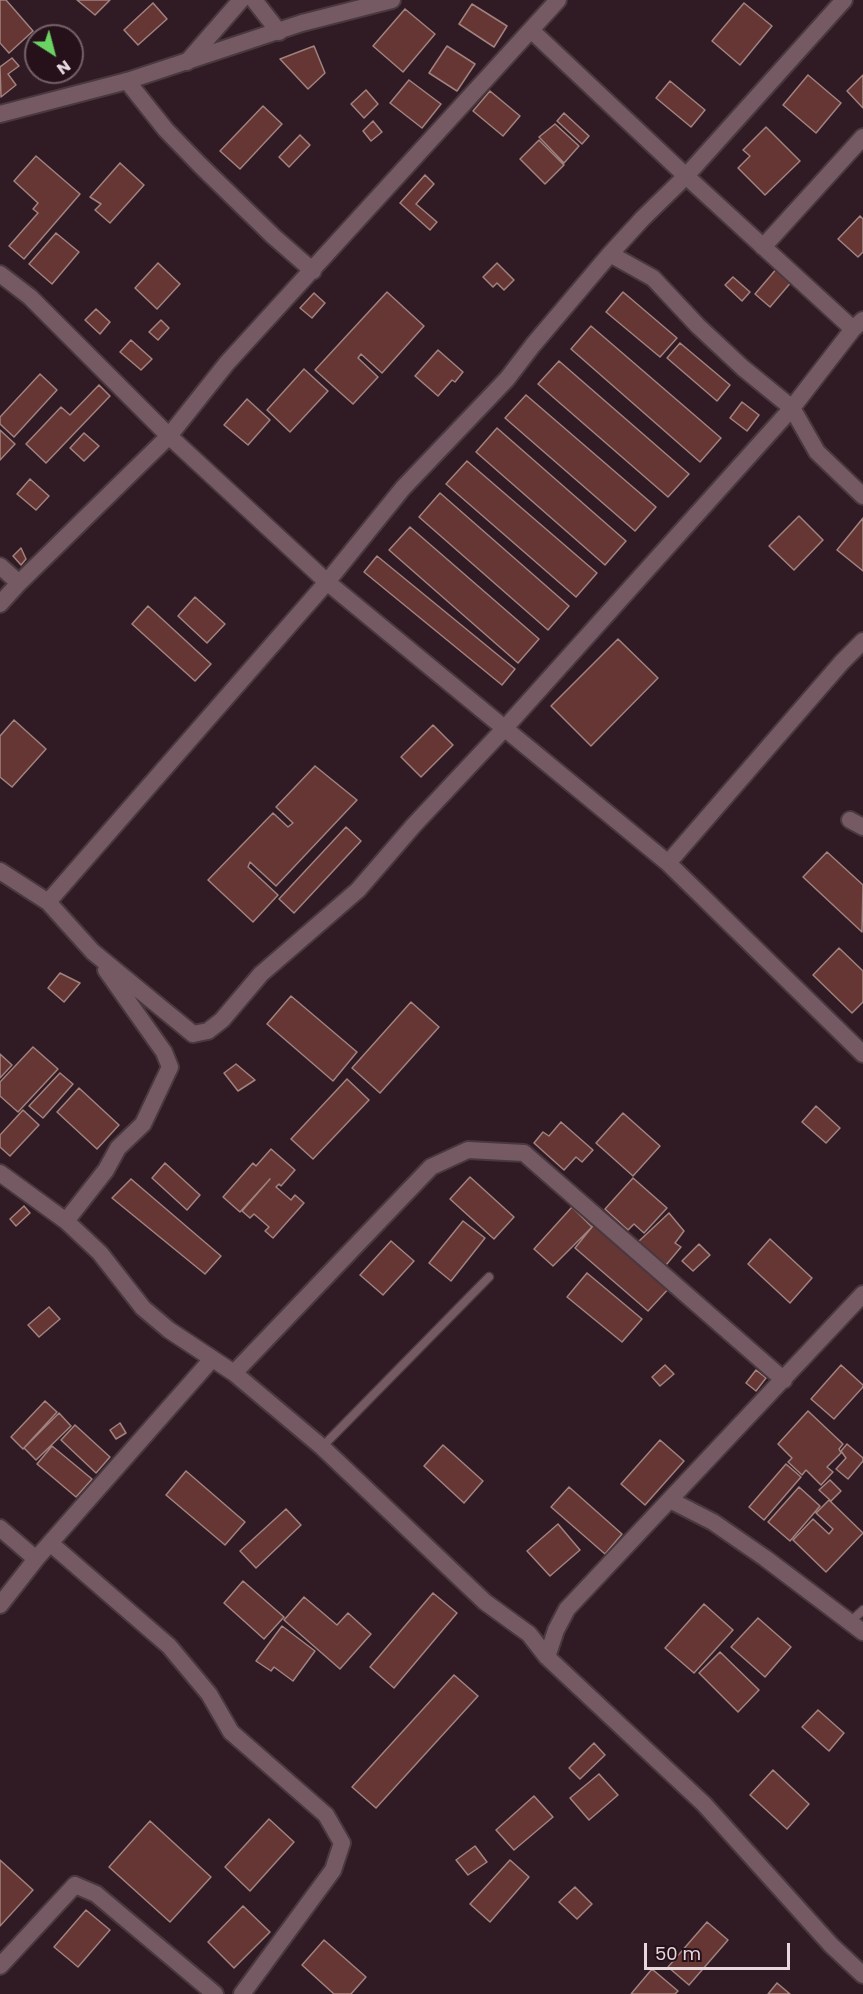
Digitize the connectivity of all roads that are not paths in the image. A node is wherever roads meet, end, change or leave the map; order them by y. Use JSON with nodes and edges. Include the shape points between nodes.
{"nodes":[{"id":1,"x":241,"y":0,"type":"edge"},
{"id":2,"x":254,"y":0,"type":"edge"},
{"id":3,"x":392,"y":0,"type":"edge"},
{"id":4,"x":558,"y":0,"type":"edge"},
{"id":5,"x":844,"y":0,"type":"edge"},
{"id":6,"x":532,"y":31,"type":"junction"},
{"id":7,"x":279,"y":32,"type":"junction"},
{"id":8,"x":187,"y":62,"type":"junction"},
{"id":9,"x":127,"y":81,"type":"junction"},
{"id":10,"x":0,"y":114,"type":"edge"},
{"id":11,"x":863,"y":137,"type":"edge"},
{"id":12,"x":686,"y":176,"type":"junction"},
{"id":13,"x":763,"y":247,"type":"junction"},
{"id":14,"x":610,"y":254,"type":"junction"},
{"id":15,"x":313,"y":270,"type":"junction"},
{"id":16,"x":0,"y":274,"type":"edge"},
{"id":17,"x":858,"y":324,"type":"edge"},
{"id":18,"x":792,"y":408,"type":"junction"},
{"id":19,"x":169,"y":436,"type":"junction"},
{"id":20,"x":863,"y":496,"type":"edge"},
{"id":21,"x":0,"y":566,"type":"edge"},
{"id":22,"x":327,"y":582,"type":"junction"},
{"id":23,"x":19,"y":583,"type":"junction"},
{"id":24,"x":0,"y":604,"type":"edge"},
{"id":25,"x":863,"y":640,"type":"edge"},
{"id":26,"x":504,"y":729,"type":"junction"},
{"id":27,"x":668,"y":863,"type":"junction"},
{"id":28,"x":0,"y":871,"type":"edge"},
{"id":29,"x":48,"y":902,"type":"junction"},
{"id":30,"x":93,"y":952,"type":"junction"},
{"id":31,"x":863,"y":1054,"type":"edge"},
{"id":32,"x":0,"y":1173,"type":"edge"},
{"id":33,"x":66,"y":1221,"type":"junction"},
{"id":34,"x":489,"y":1276,"type":"dead end"},
{"id":35,"x":863,"y":1294,"type":"edge"},
{"id":36,"x":212,"y":1359,"type":"junction"},
{"id":37,"x":234,"y":1373,"type":"junction"},
{"id":38,"x":784,"y":1380,"type":"junction"},
{"id":39,"x":322,"y":1447,"type":"junction"},
{"id":40,"x":670,"y":1500,"type":"junction"},
{"id":41,"x":0,"y":1528,"type":"edge"},
{"id":42,"x":50,"y":1543,"type":"junction"},
{"id":43,"x":36,"y":1559,"type":"junction"},
{"id":44,"x":0,"y":1605,"type":"edge"},
{"id":45,"x":859,"y":1621,"type":"edge"},
{"id":46,"x":547,"y":1657,"type":"junction"},
{"id":47,"x":0,"y":1966,"type":"edge"},
{"id":48,"x":863,"y":1975,"type":"edge"},
{"id":49,"x":215,"y":1994,"type":"edge"},
{"id":50,"x":242,"y":1994,"type":"edge"}],
"edges":[{"from":1,"to":8,"type":"street"},
{"from":2,"to":7,"type":"street"},
{"from":3,"to":7,"type":"street"},
{"from":4,"to":6,"type":"street"},
{"from":5,"to":12,"type":"street"},
{"from":6,"to":12,"type":"street"},
{"from":6,"to":15,"type":"street"},
{"from":7,"to":8,"type":"street"},
{"from":8,"to":9,"type":"street"},
{"from":9,"to":10,"type":"street"},
{"from":9,"to":15,"type":"street","via":[[166,130]]},
{"from":11,"to":13,"type":"street"},
{"from":12,"to":13,"type":"street"},
{"from":12,"to":14,"type":"street"},
{"from":13,"to":17,"type":"street"},
{"from":14,"to":18,"type":"street","via":[[653,278],[698,326]]},
{"from":14,"to":22,"type":"street","via":[[507,379],[403,488]]},
{"from":15,"to":19,"type":"street","via":[[227,363]]},
{"from":16,"to":19,"type":"street","via":[[30,297]]},
{"from":17,"to":18,"type":"street"},
{"from":18,"to":20,"type":"street","via":[[817,452]]},
{"from":18,"to":26,"type":"street"},
{"from":19,"to":22,"type":"street"},
{"from":19,"to":23,"type":"street"},
{"from":21,"to":23,"type":"street"},
{"from":22,"to":26,"type":"street"},
{"from":22,"to":29,"type":"street"},
{"from":23,"to":24,"type":"street"},
{"from":25,"to":27,"type":"street"},
{"from":26,"to":27,"type":"street"},
{"from":26,"to":30,"type":"street","via":[[358,890],[261,974],[208,1031],[193,1034]]},
{"from":27,"to":31,"type":"street"},
{"from":28,"to":29,"type":"street"},
{"from":29,"to":30,"type":"street"},
{"from":30,"to":33,"type":"street","via":[[164,1052],[170,1067],[143,1124],[118,1148]]},
{"from":32,"to":33,"type":"street"},
{"from":33,"to":36,"type":"street","via":[[100,1253],[143,1308]]},
{"from":34,"to":39,"type":"lane"},
{"from":35,"to":38,"type":"street"},
{"from":36,"to":37,"type":"street"},
{"from":36,"to":42,"type":"street"},
{"from":37,"to":38,"type":"street","via":[[431,1167],[468,1150],[524,1153]]},
{"from":37,"to":39,"type":"street"},
{"from":38,"to":40,"type":"street"},
{"from":39,"to":46,"type":"street","via":[[485,1602],[529,1634]]},
{"from":40,"to":45,"type":"street","via":[[713,1522]]},
{"from":40,"to":46,"type":"street","via":[[567,1609]]},
{"from":41,"to":43,"type":"street"},
{"from":42,"to":43,"type":"street"},
{"from":42,"to":50,"type":"street","via":[[169,1646],[209,1694],[231,1732],[326,1815],[342,1844],[333,1869]]},
{"from":43,"to":44,"type":"street"},
{"from":46,"to":48,"type":"street","via":[[704,1804],[831,1945]]},
{"from":47,"to":49,"type":"street","via":[[75,1885],[96,1894]]}]}
